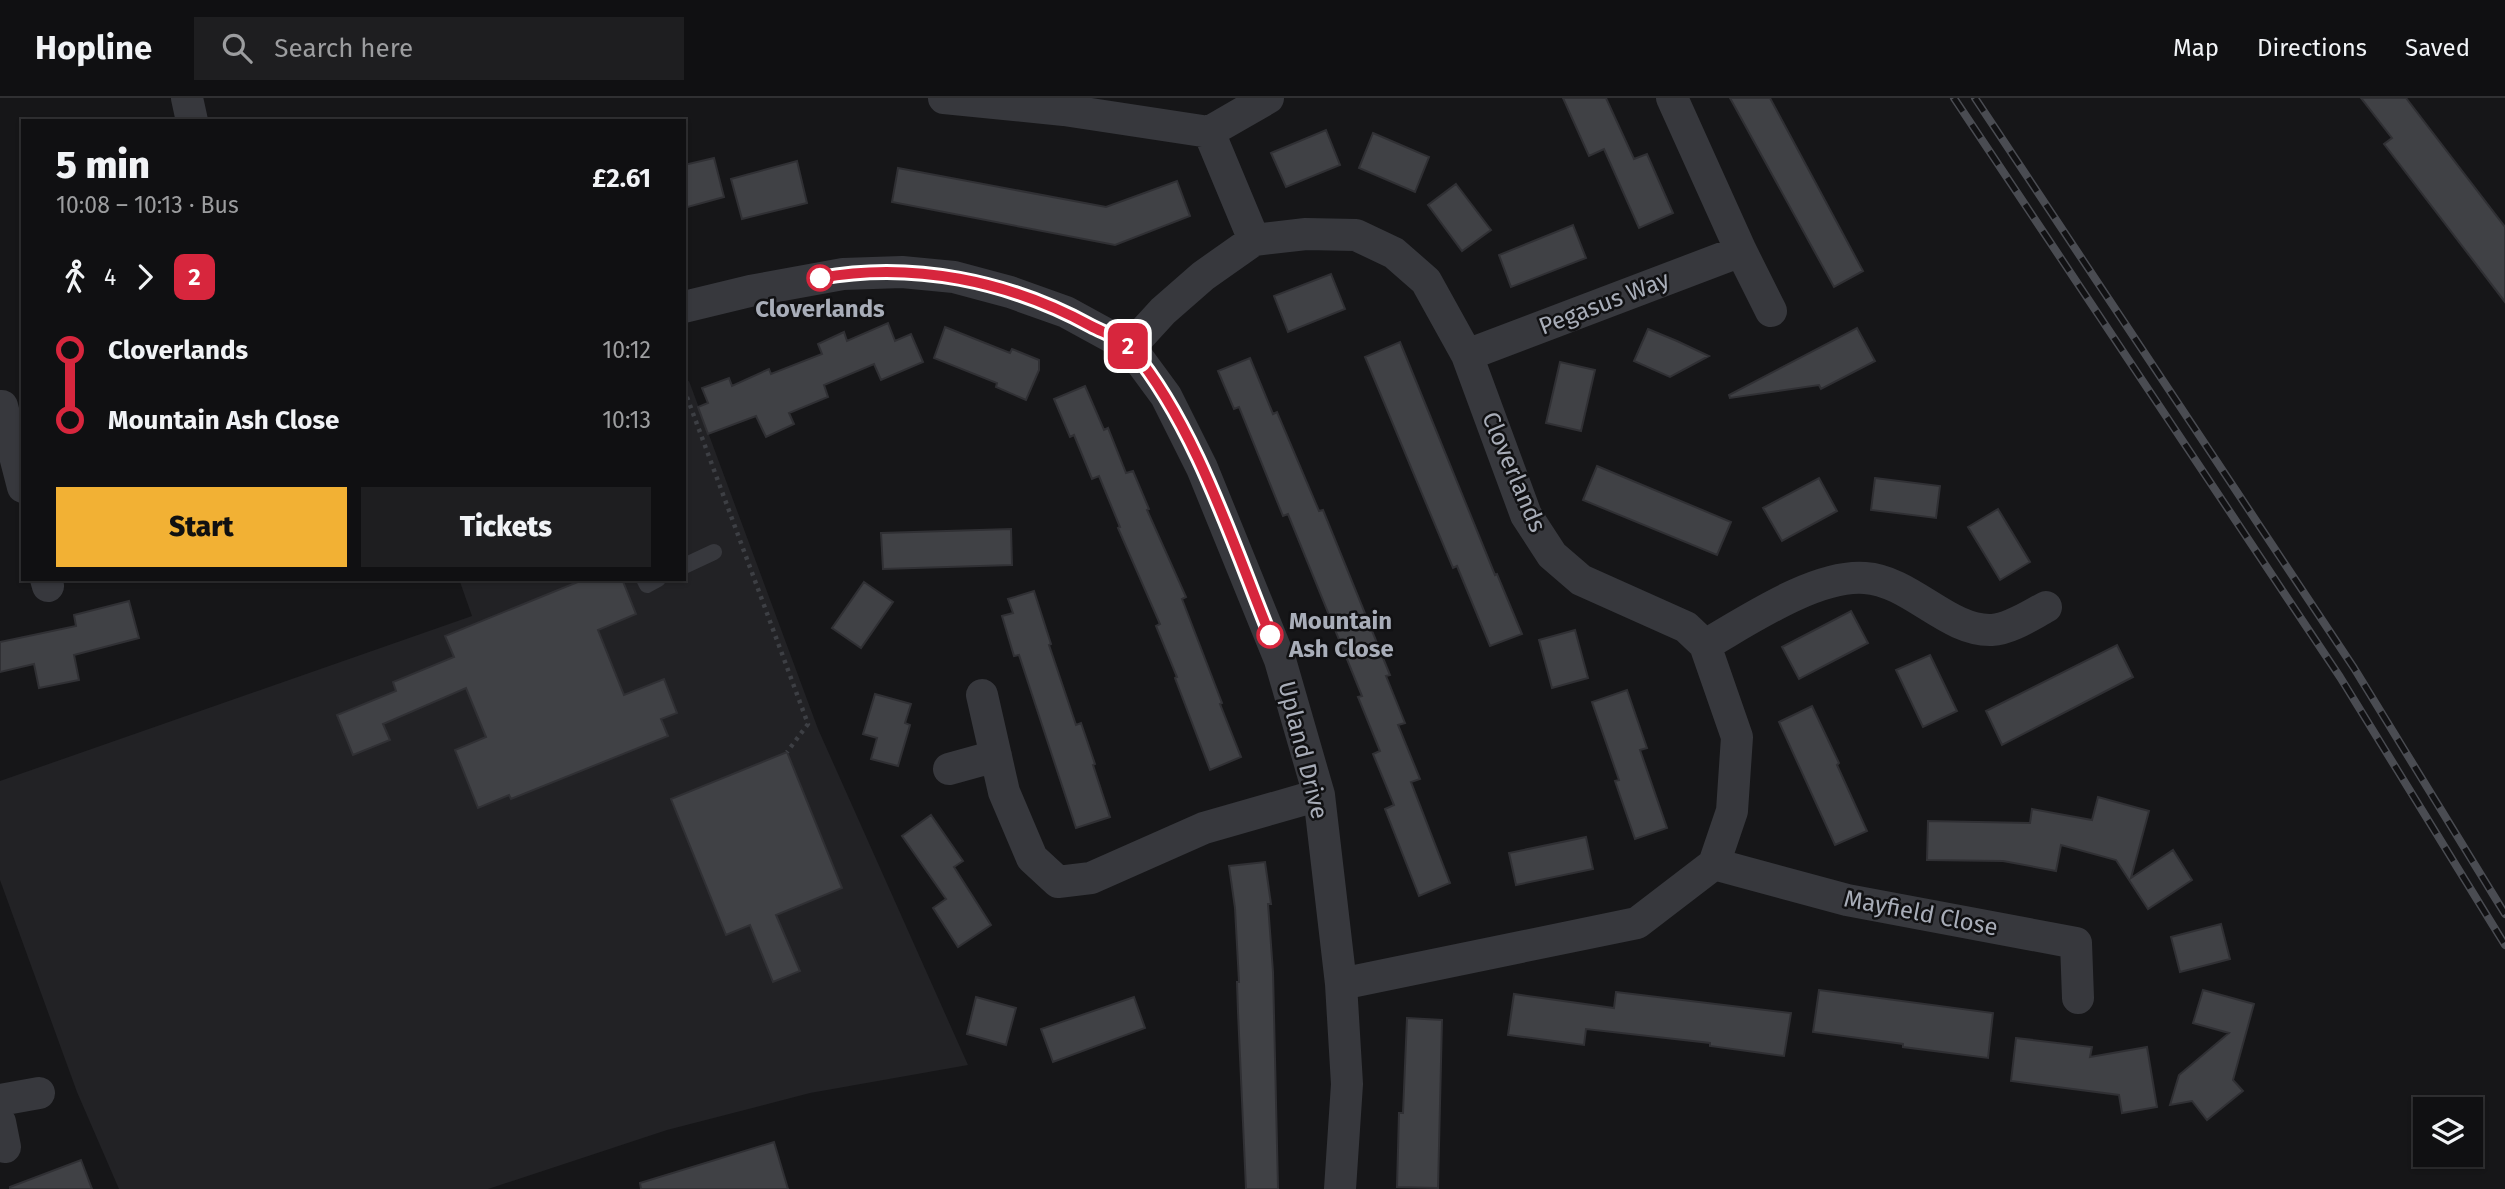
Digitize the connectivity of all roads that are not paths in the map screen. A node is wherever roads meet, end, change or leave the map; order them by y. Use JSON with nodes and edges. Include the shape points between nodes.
{"nodes":[{"id":1,"x":187,"y":98,"type":"edge"},
{"id":2,"x":944,"y":98,"type":"edge"},
{"id":3,"x":1268,"y":98,"type":"edge"},
{"id":4,"x":1672,"y":98,"type":"edge"},
{"id":5,"x":1064,"y":104,"type":"edge"},
{"id":6,"x":192,"y":119,"type":"edge"},
{"id":7,"x":1209,"y":132,"type":"junction"},
{"id":8,"x":1254,"y":240,"type":"junction"},
{"id":9,"x":1741,"y":251,"type":"junction"},
{"id":10,"x":686,"y":307,"type":"edge"},
{"id":11,"x":1771,"y":311,"type":"dead end"},
{"id":12,"x":1130,"y":347,"type":"junction"},
{"id":13,"x":1467,"y":355,"type":"junction"},
{"id":14,"x":8,"y":405,"type":"edge"},
{"id":15,"x":21,"y":476,"type":"edge"},
{"id":16,"x":714,"y":552,"type":"dead end"},
{"id":17,"x":686,"y":565,"type":"edge"},
{"id":18,"x":2046,"y":607,"type":"dead end"},
{"id":19,"x":1704,"y":646,"type":"junction"},
{"id":20,"x":982,"y":695,"type":"dead end"},
{"id":21,"x":996,"y":756,"type":"junction"},
{"id":22,"x":949,"y":769,"type":"dead end"},
{"id":23,"x":1318,"y":795,"type":"junction"},
{"id":24,"x":1714,"y":864,"type":"junction"},
{"id":25,"x":1341,"y":984,"type":"junction"},
{"id":26,"x":2078,"y":998,"type":"dead end"},
{"id":27,"x":39,"y":1093,"type":"dead end"},
{"id":28,"x":0,"y":1100,"type":"edge"},
{"id":29,"x":1340,"y":1189,"type":"edge"}],
"edges":[{"from":1,"to":6,"type":"street"},
{"from":2,"to":5,"type":"street"},
{"from":3,"to":7,"type":"street"},
{"from":4,"to":9,"type":"street"},
{"from":5,"to":7,"type":"street"},
{"from":7,"to":8,"type":"street"},
{"from":8,"to":12,"type":"street","name":"Cloverlands","via":[[1203,276]]},
{"from":8,"to":13,"type":"street","name":"Cloverlands","via":[[1356,235],[1394,253],[1426,281]]},
{"from":9,"to":11,"type":"street"},
{"from":9,"to":13,"type":"street","name":"Pegasus Way"},
{"from":10,"to":12,"type":"street","name":"Upland Drive","via":[[843,274],[902,272],[954,277],[1010,292],[1066,313]]},
{"from":12,"to":23,"type":"street","name":"Upland Drive","via":[[1166,396],[1202,468],[1280,660]]},
{"from":13,"to":19,"type":"street","name":"Cloverlands","via":[[1526,515],[1552,555],[1581,580],[1686,627]]},
{"from":14,"to":15,"type":"street"},
{"from":16,"to":17,"type":"lane"},
{"from":18,"to":19,"type":"street","via":[[1994,630],[1969,627],[1897,586],[1867,578],[1836,579],[1767,608]]},
{"from":19,"to":24,"type":"street","name":"Cloverlands","via":[[1737,737],[1732,811]]},
{"from":20,"to":21,"type":"street"},
{"from":21,"to":22,"type":"street"},
{"from":21,"to":23,"type":"street","via":[[1004,792],[1032,859],[1058,882],[1091,878],[1204,828]]},
{"from":23,"to":25,"type":"street","name":"Upland Drive"},
{"from":24,"to":25,"type":"street","via":[[1637,923]]},
{"from":24,"to":26,"type":"street","name":"Mayfield Close","via":[[1847,900],[2076,943]]},
{"from":25,"to":29,"type":"street","name":"Upland Drive","via":[[1347,1084]]},
{"from":27,"to":28,"type":"street"}]}
